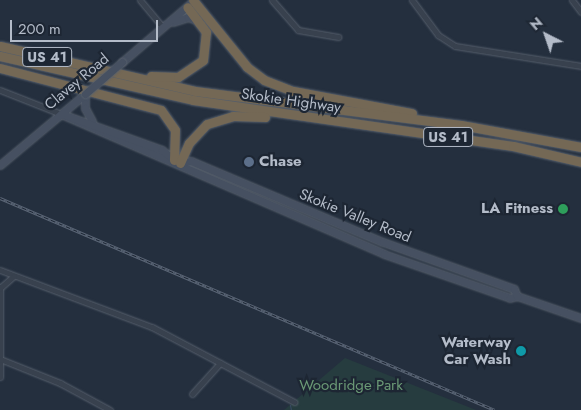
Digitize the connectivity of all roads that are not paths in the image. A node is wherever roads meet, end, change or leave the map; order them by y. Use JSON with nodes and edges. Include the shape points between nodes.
{"nodes":[{"id":1,"x":140,"y":0,"type":"edge"},
{"id":2,"x":272,"y":0,"type":"edge"},
{"id":3,"x":412,"y":0,"type":"edge"},
{"id":4,"x":572,"y":0,"type":"edge"},
{"id":5,"x":191,"y":2,"type":"edge"},
{"id":6,"x":581,"y":12,"type":"edge"},
{"id":7,"x":202,"y":24,"type":"junction"},
{"id":8,"x":164,"y":27,"type":"junction"},
{"id":9,"x":338,"y":37,"type":"dead end"},
{"id":10,"x":0,"y":46,"type":"edge"},
{"id":11,"x":22,"y":51,"type":"junction"},
{"id":12,"x":0,"y":56,"type":"edge"},
{"id":13,"x":581,"y":66,"type":"edge"},
{"id":14,"x":0,"y":68,"type":"edge"},
{"id":15,"x":0,"y":90,"type":"edge"},
{"id":16,"x":85,"y":94,"type":"junction"},
{"id":17,"x":61,"y":114,"type":"junction"},
{"id":18,"x":333,"y":121,"type":"junction"},
{"id":19,"x":94,"y":123,"type":"junction"},
{"id":20,"x":461,"y":125,"type":"junction"},
{"id":21,"x":581,"y":147,"type":"edge"},
{"id":22,"x":177,"y":161,"type":"junction"},
{"id":23,"x":581,"y":163,"type":"edge"},
{"id":24,"x":0,"y":165,"type":"edge"},
{"id":25,"x":383,"y":242,"type":"junction"},
{"id":26,"x":379,"y":252,"type":"junction"},
{"id":27,"x":420,"y":257,"type":"junction"},
{"id":28,"x":417,"y":266,"type":"junction"},
{"id":29,"x":0,"y":270,"type":"edge"},
{"id":30,"x":14,"y":276,"type":"junction"},
{"id":31,"x":0,"y":288,"type":"edge"},
{"id":32,"x":517,"y":296,"type":"junction"},
{"id":33,"x":581,"y":318,"type":"edge"},
{"id":34,"x":1,"y":360,"type":"edge"},
{"id":35,"x":220,"y":362,"type":"junction"},
{"id":36,"x":0,"y":377,"type":"edge"},
{"id":37,"x":192,"y":394,"type":"dead end"},
{"id":38,"x":294,"y":402,"type":"dead end"},
{"id":39,"x":110,"y":410,"type":"edge"}],
"edges":[{"from":1,"to":8,"type":"street"},
{"from":2,"to":9,"type":"street","via":[[298,30]]},
{"from":3,"to":13,"type":"street","via":[[438,35],[455,46]]},
{"from":4,"to":6,"type":"street"},
{"from":5,"to":7,"type":"highway"},
{"from":5,"to":8,"type":"main road","name":"Clavey Road"},
{"from":5,"to":20,"type":"highway","via":[[247,67],[269,82]]},
{"from":7,"to":8,"type":"main road","via":[[188,17]]},
{"from":7,"to":11,"type":"highway","via":[[207,38],[205,55],[196,69],[178,77]]},
{"from":8,"to":16,"type":"main road","name":"Clavey Road","bridge":true},
{"from":10,"to":11,"type":"highway","name":"Skokie Highway","number":"US 41"},
{"from":11,"to":20,"type":"highway","name":"Skokie Highway","number":"US 41","via":[[195,91]]},
{"from":12,"to":18,"type":"highway","name":"Skokie Highway","number":"US 41","via":[[193,100]]},
{"from":14,"to":22,"type":"highway","via":[[161,110],[175,130]]},
{"from":15,"to":17,"type":"street","name":"Skokie Valley Road"},
{"from":16,"to":17,"type":"main road","name":"Clavey Road"},
{"from":16,"to":19,"type":"main road","via":[[85,108]]},
{"from":17,"to":19,"type":"main road","name":"Skokie Valley Road"},
{"from":17,"to":22,"type":"main road","name":"Skokie Valley Road","via":[[156,158]]},
{"from":17,"to":24,"type":"main road","name":"Clavey Road"},
{"from":18,"to":22,"type":"highway","via":[[243,115],[222,118],[196,132]]},
{"from":18,"to":23,"type":"highway","name":"Skokie Highway","number":"US 41","via":[[513,146]]},
{"from":19,"to":22,"type":"main road","name":"Skokie Valley Road","via":[[162,150]]},
{"from":20,"to":21,"type":"highway","name":"Skokie Highway","number":"US 41"},
{"from":22,"to":25,"type":"main road","name":"Skokie Valley Road","via":[[191,162]]},
{"from":22,"to":26,"type":"main road","name":"Skokie Valley Road","via":[[190,172]]},
{"from":25,"to":26,"type":"main road"},
{"from":25,"to":27,"type":"main road","name":"Skokie Valley Road"},
{"from":26,"to":28,"type":"main road","name":"Skokie Valley Road"},
{"from":27,"to":28,"type":"main road"},
{"from":27,"to":32,"type":"main road","name":"Skokie Valley Road","via":[[514,289]]},
{"from":28,"to":32,"type":"main road","name":"Skokie Valley Road","via":[[510,298]]},
{"from":29,"to":30,"type":"street"},
{"from":30,"to":31,"type":"street"},
{"from":30,"to":35,"type":"street","via":[[110,309]]},
{"from":31,"to":34,"type":"street"},
{"from":32,"to":33,"type":"main road","name":"Skokie Valley Road"},
{"from":34,"to":36,"type":"street"},
{"from":34,"to":39,"type":"street","via":[[60,383]]},
{"from":35,"to":37,"type":"street"},
{"from":35,"to":38,"type":"street"}]}
